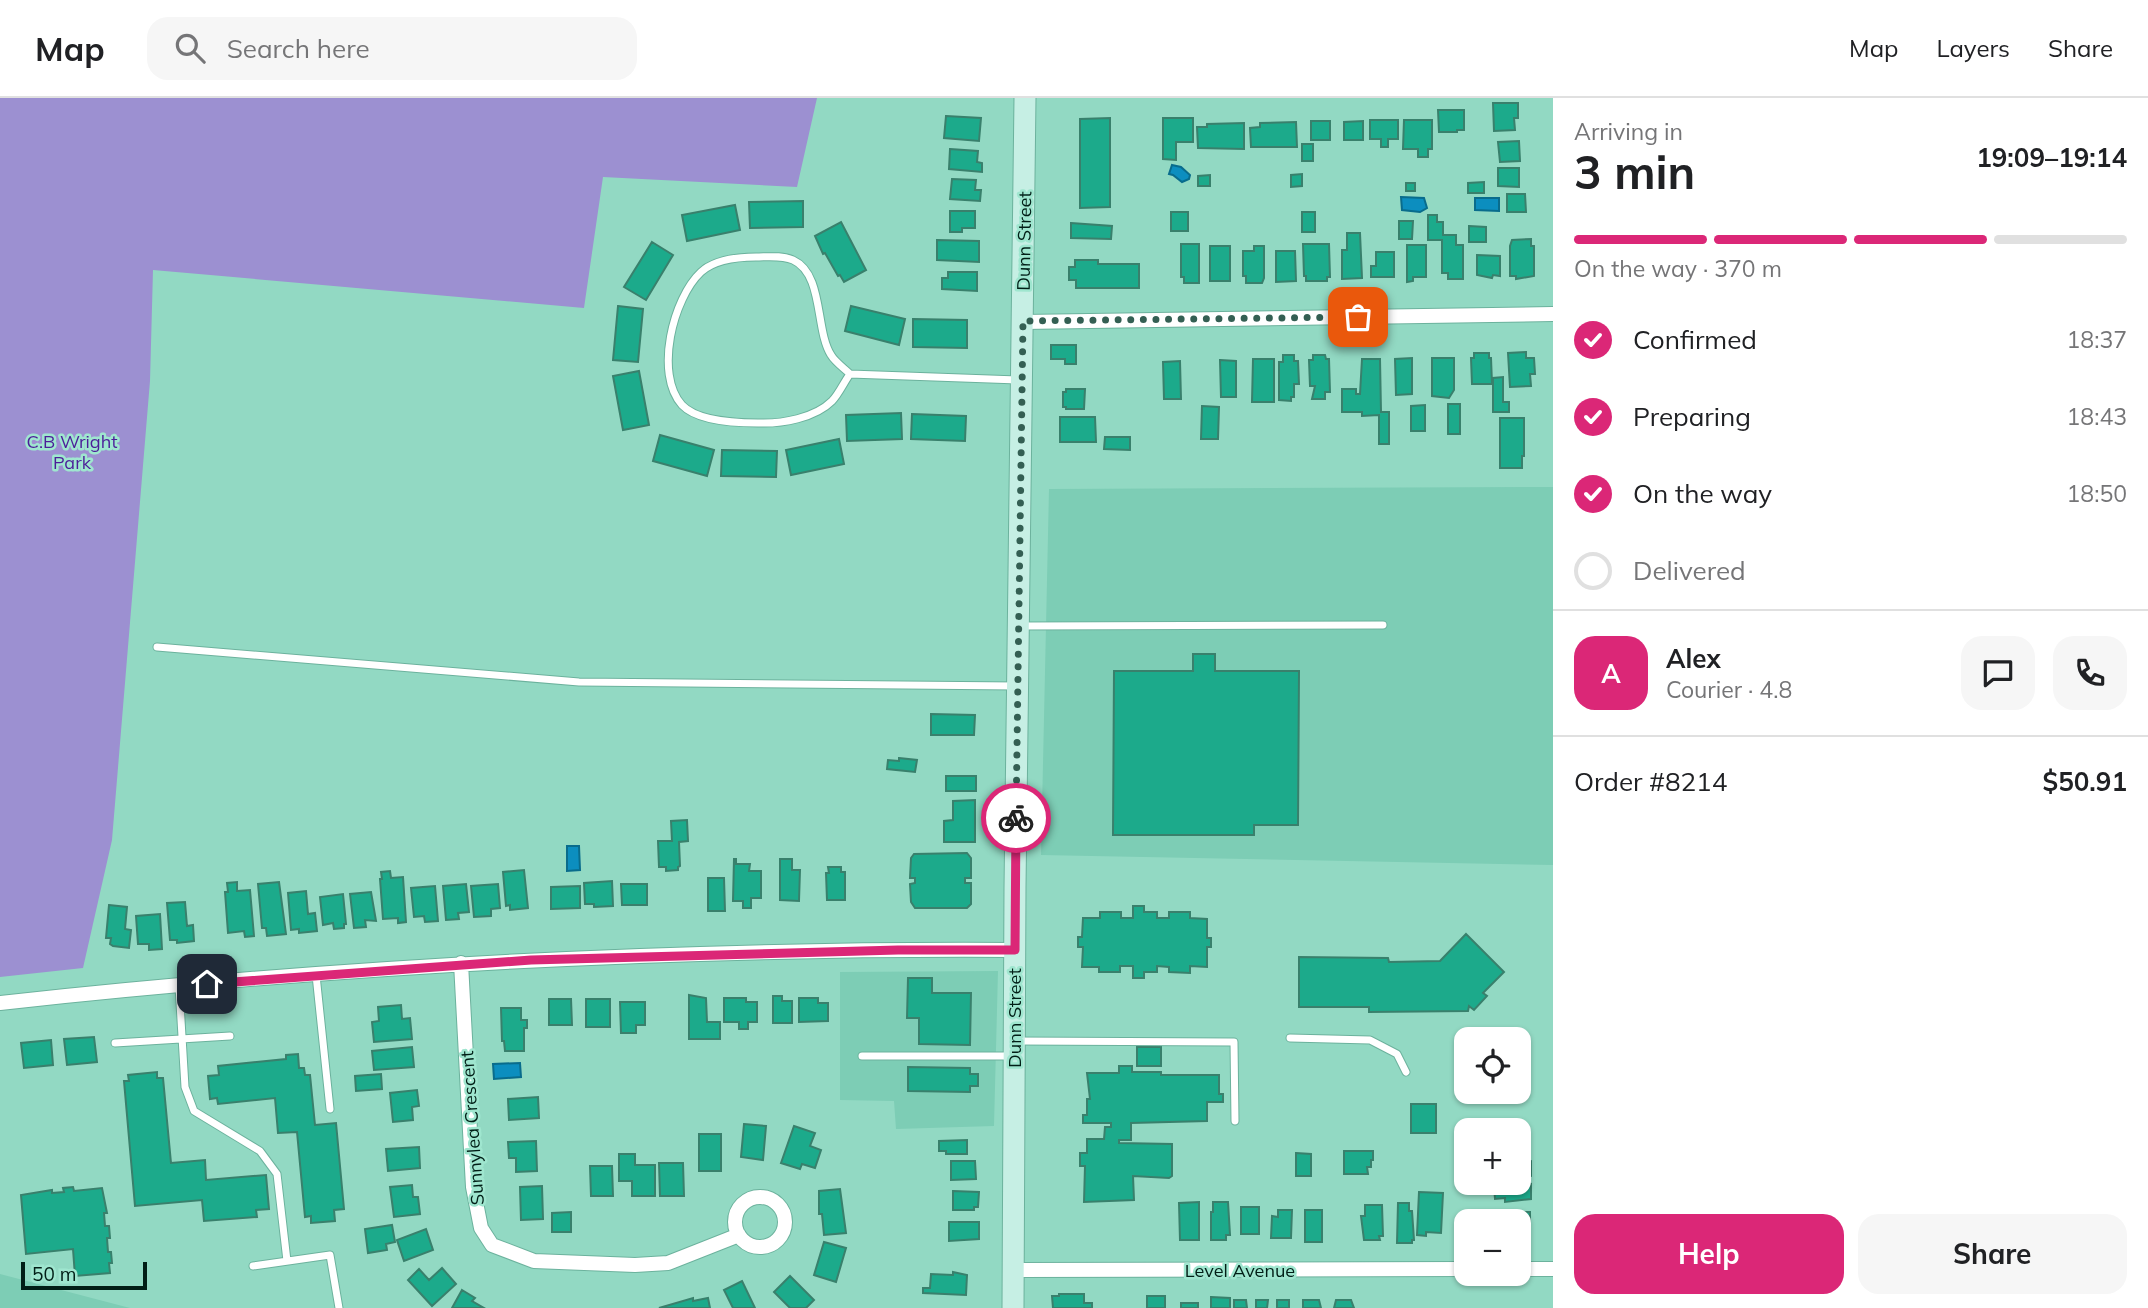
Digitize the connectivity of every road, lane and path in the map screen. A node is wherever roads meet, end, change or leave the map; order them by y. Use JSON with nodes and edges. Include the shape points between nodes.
{"nodes":[{"id":1,"x":1025,"y":98,"type":"edge"},
{"id":2,"x":1553,"y":314,"type":"edge"},
{"id":3,"x":1023,"y":321,"type":"junction"},
{"id":4,"x":850,"y":374,"type":"junction"},
{"id":5,"x":1020,"y":380,"type":"junction"},
{"id":6,"x":1383,"y":625,"type":"dead end"},
{"id":7,"x":1020,"y":626,"type":"junction"},
{"id":8,"x":157,"y":647,"type":"dead end"},
{"id":9,"x":1017,"y":686,"type":"junction"},
{"id":10,"x":1015,"y":950,"type":"junction"},
{"id":11,"x":461,"y":963,"type":"junction"},
{"id":12,"x":316,"y":975,"type":"junction"},
{"id":13,"x":179,"y":986,"type":"junction"},
{"id":14,"x":0,"y":1003,"type":"edge"},
{"id":15,"x":230,"y":1036,"type":"dead end"},
{"id":16,"x":1290,"y":1038,"type":"dead end"},
{"id":17,"x":182,"y":1039,"type":"junction"},
{"id":18,"x":115,"y":1043,"type":"dead end"},
{"id":19,"x":1014,"y":1049,"type":"junction"},
{"id":20,"x":862,"y":1056,"type":"dead end"},
{"id":21,"x":1406,"y":1072,"type":"dead end"},
{"id":22,"x":330,"y":1109,"type":"dead end"},
{"id":23,"x":1235,"y":1121,"type":"dead end"},
{"id":24,"x":738,"y":1235,"type":"dead end"},
{"id":25,"x":287,"y":1261,"type":"junction"},
{"id":26,"x":253,"y":1265,"type":"dead end"},
{"id":27,"x":1454,"y":1269,"type":"edge"},
{"id":28,"x":1531,"y":1269,"type":"edge"},
{"id":29,"x":1553,"y":1269,"type":"edge"},
{"id":30,"x":1013,"y":1270,"type":"junction"},
{"id":31,"x":339,"y":1308,"type":"edge"},
{"id":32,"x":1013,"y":1308,"type":"edge"}],
"edges":[{"from":1,"to":3,"type":"street","name":"Dunn Street"},
{"from":2,"to":3,"type":"street"},
{"from":3,"to":5,"type":"street","name":"Dunn Street"},
{"from":4,"to":4,"type":"lane","via":[[830,355],[816,294],[806,271],[794,260],[740,257],[716,263],[701,271],[685,292],[674,319],[669,361],[673,386],[682,405],[703,416],[772,424],[805,416],[832,401]]},
{"from":4,"to":5,"type":"lane"},
{"from":5,"to":7,"type":"street","name":"Dunn Street"},
{"from":6,"to":7,"type":"lane"},
{"from":7,"to":9,"type":"street","name":"Dunn Street"},
{"from":8,"to":9,"type":"lane","via":[[579,682]]},
{"from":9,"to":10,"type":"street","name":"Dunn Street"},
{"from":10,"to":11,"type":"street"},
{"from":10,"to":19,"type":"street","name":"Dunn Street"},
{"from":11,"to":12,"type":"street"},
{"from":11,"to":24,"type":"street","name":"Sunnylea Crescent","via":[[472,1187],[481,1228],[492,1245],[534,1261],[668,1264]]},
{"from":12,"to":13,"type":"street"},
{"from":12,"to":22,"type":"lane"},
{"from":13,"to":14,"type":"street"},
{"from":13,"to":17,"type":"lane"},
{"from":15,"to":17,"type":"lane"},
{"from":16,"to":21,"type":"lane","via":[[1370,1040],[1397,1054]]},
{"from":17,"to":18,"type":"lane"},
{"from":17,"to":25,"type":"lane","via":[[184,1087],[194,1111],[260,1151],[277,1174]]},
{"from":19,"to":20,"type":"lane"},
{"from":19,"to":23,"type":"lane","via":[[1234,1042]]},
{"from":19,"to":30,"type":"street","name":"Dunn Street"},
{"from":25,"to":26,"type":"lane"},
{"from":25,"to":31,"type":"lane","via":[[330,1255]]},
{"from":27,"to":30,"type":"street","name":"Level Avenue"},
{"from":28,"to":29,"type":"street"},
{"from":30,"to":32,"type":"street","name":"Dunn Street"}]}
